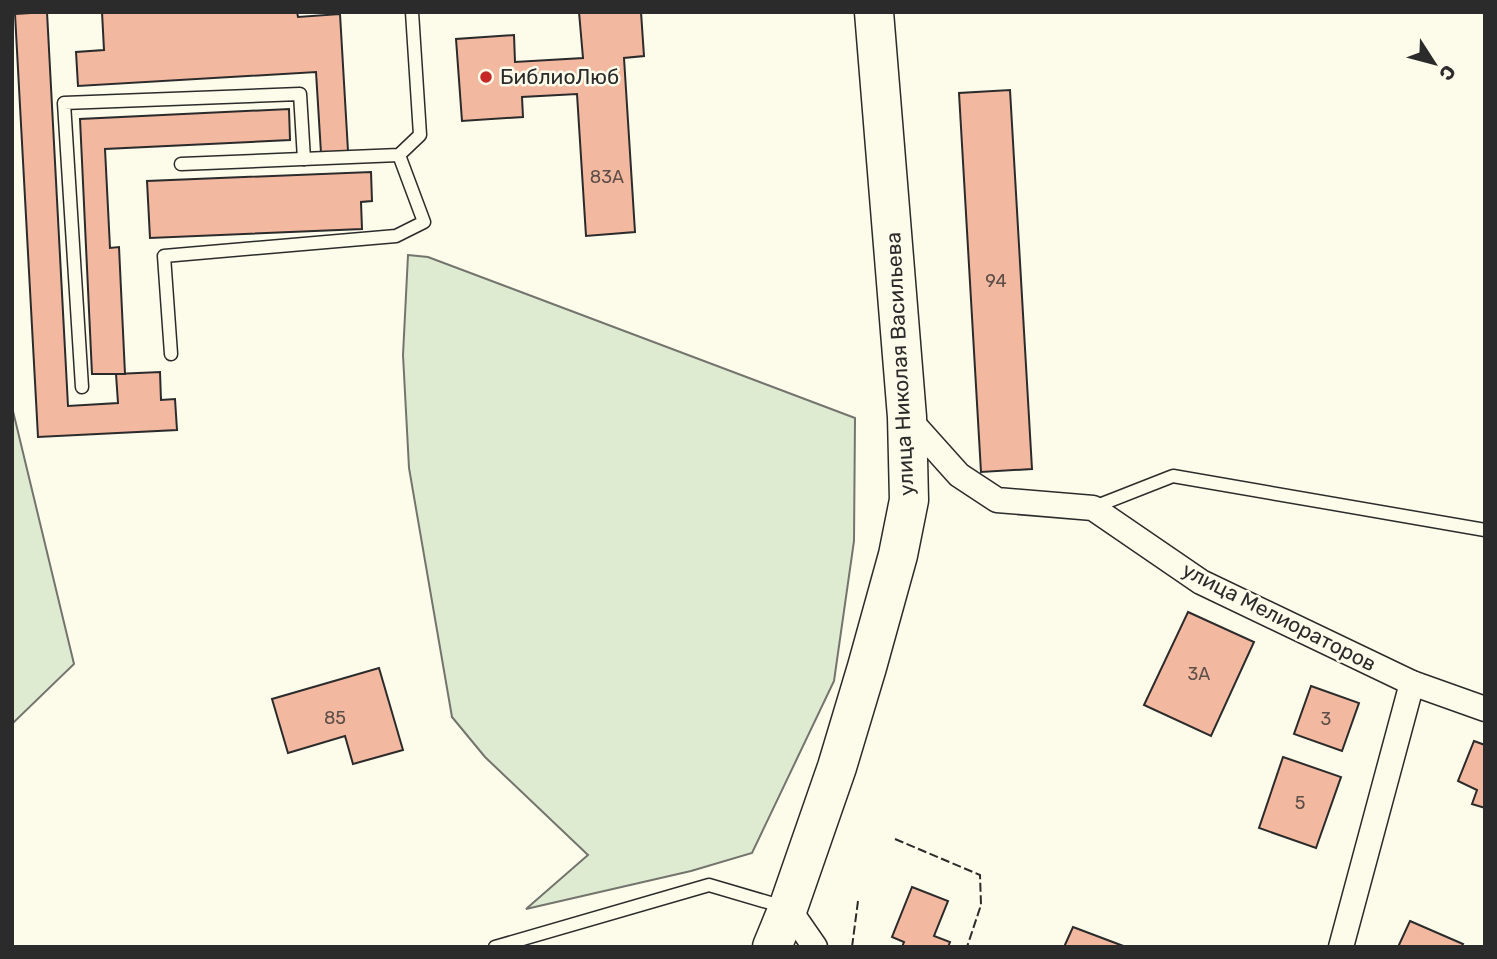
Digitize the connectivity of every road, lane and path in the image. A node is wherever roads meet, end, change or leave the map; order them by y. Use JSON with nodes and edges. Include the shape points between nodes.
{"nodes":[{"id":1,"x":412,"y":12,"type":"edge"},
{"id":2,"x":874,"y":12,"type":"edge"},
{"id":3,"x":399,"y":155,"type":"junction"},
{"id":4,"x":304,"y":159,"type":"junction"},
{"id":5,"x":181,"y":164,"type":"dead end"},
{"id":6,"x":171,"y":355,"type":"dead end"},
{"id":7,"x":82,"y":387,"type":"dead end"},
{"id":8,"x":908,"y":417,"type":"junction"},
{"id":9,"x":1093,"y":508,"type":"junction"},
{"id":10,"x":1485,"y":530,"type":"edge"},
{"id":11,"x":1412,"y":683,"type":"junction"},
{"id":12,"x":1485,"y":709,"type":"edge"},
{"id":13,"x":788,"y":908,"type":"junction"},
{"id":14,"x":495,"y":947,"type":"edge"},
{"id":15,"x":772,"y":947,"type":"edge"},
{"id":16,"x":815,"y":947,"type":"edge"},
{"id":17,"x":1341,"y":947,"type":"edge"}],
"edges":[{"from":1,"to":3,"type":"lane","via":[[420,135]]},
{"from":2,"to":8,"type":"main road","name":"улица Николая Васильева"},
{"from":3,"to":4,"type":"lane"},
{"from":3,"to":6,"type":"lane","via":[[424,222],[396,236],[164,256]]},
{"from":4,"to":5,"type":"lane"},
{"from":4,"to":7,"type":"lane","via":[[300,94],[64,103]]},
{"from":8,"to":9,"type":"street","name":"улица Мелиораторов","via":[[959,475],[997,500]]},
{"from":8,"to":13,"type":"main road","name":"улица Николая Васильева","via":[[909,500],[898,555],[837,767]]},
{"from":9,"to":10,"type":"lane","via":[[1172,476]]},
{"from":9,"to":11,"type":"street","name":"улица Мелиораторов","via":[[1201,582]]},
{"from":11,"to":12,"type":"street","name":"улица Мелиораторов"},
{"from":11,"to":17,"type":"street"},
{"from":13,"to":14,"type":"lane","via":[[709,885]]},
{"from":13,"to":15,"type":"main road","name":"улица Николая Васильева"},
{"from":13,"to":16,"type":"street"}]}
